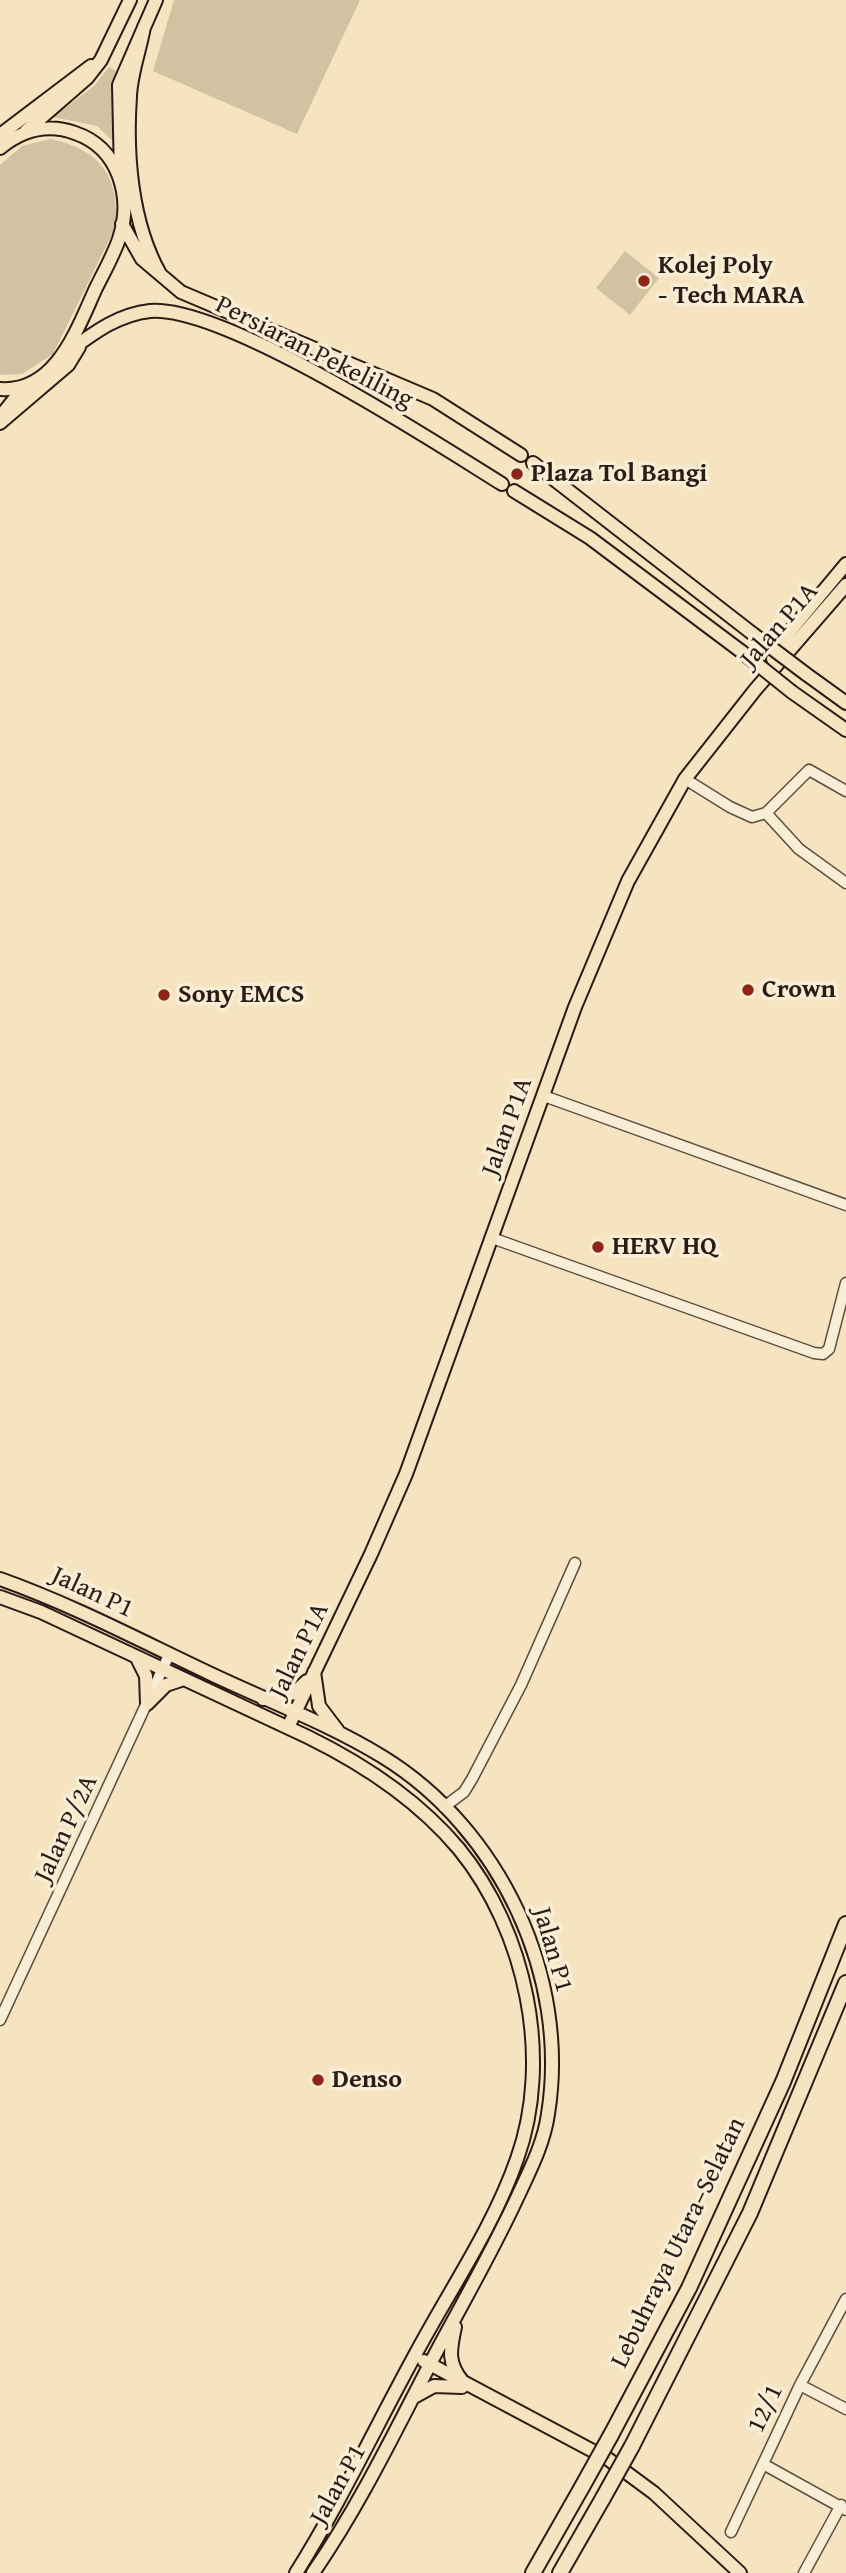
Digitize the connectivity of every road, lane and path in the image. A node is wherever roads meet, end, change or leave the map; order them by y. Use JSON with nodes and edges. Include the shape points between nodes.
{"nodes":[{"id":1,"x":130,"y":0,"type":"edge"},
{"id":2,"x":156,"y":0,"type":"edge"},
{"id":3,"x":144,"y":27,"type":"junction"},
{"id":4,"x":101,"y":60,"type":"junction"},
{"id":5,"x":23,"y":133,"type":"junction"},
{"id":6,"x":0,"y":135,"type":"edge"},
{"id":7,"x":0,"y":148,"type":"edge"},
{"id":8,"x":122,"y":182,"type":"junction"},
{"id":9,"x":122,"y":224,"type":"junction"},
{"id":10,"x":164,"y":280,"type":"junction"},
{"id":11,"x":81,"y":343,"type":"junction"},
{"id":12,"x":61,"y":357,"type":"junction"},
{"id":13,"x":23,"y":387,"type":"junction"},
{"id":14,"x":0,"y":389,"type":"edge"},
{"id":15,"x":0,"y":417,"type":"edge"},
{"id":16,"x":0,"y":423,"type":"edge"},
{"id":17,"x":521,"y":455,"type":"dead end"},
{"id":18,"x":533,"y":463,"type":"dead end"},
{"id":19,"x":846,"y":564,"type":"edge"},
{"id":20,"x":846,"y":585,"type":"edge"},
{"id":21,"x":755,"y":690,"type":"junction"},
{"id":22,"x":846,"y":703,"type":"edge"},
{"id":23,"x":846,"y":730,"type":"edge"},
{"id":24,"x":685,"y":779,"type":"junction"},
{"id":25,"x":846,"y":791,"type":"edge"},
{"id":26,"x":766,"y":813,"type":"junction"},
{"id":27,"x":846,"y":883,"type":"edge"},
{"id":28,"x":544,"y":1096,"type":"junction"},
{"id":29,"x":846,"y":1205,"type":"edge"},
{"id":30,"x":492,"y":1238,"type":"junction"},
{"id":31,"x":846,"y":1283,"type":"edge"},
{"id":32,"x":575,"y":1563,"type":"dead end"},
{"id":33,"x":0,"y":1579,"type":"edge"},
{"id":34,"x":0,"y":1597,"type":"edge"},
{"id":35,"x":169,"y":1655,"type":"junction"},
{"id":36,"x":135,"y":1656,"type":"junction"},
{"id":37,"x":163,"y":1669,"type":"junction"},
{"id":38,"x":314,"y":1672,"type":"junction"},
{"id":39,"x":184,"y":1679,"type":"junction"},
{"id":40,"x":263,"y":1699,"type":"junction"},
{"id":41,"x":147,"y":1704,"type":"junction"},
{"id":42,"x":295,"y":1714,"type":"junction"},
{"id":43,"x":288,"y":1728,"type":"junction"},
{"id":44,"x":342,"y":1736,"type":"junction"},
{"id":45,"x":444,"y":1807,"type":"junction"},
{"id":46,"x":846,"y":1924,"type":"edge"},
{"id":47,"x":846,"y":1983,"type":"edge"},
{"id":48,"x":0,"y":2020,"type":"edge"},
{"id":49,"x":845,"y":2305,"type":"edge"},
{"id":50,"x":457,"y":2313,"type":"junction"},
{"id":51,"x":414,"y":2356,"type":"junction"},
{"id":52,"x":430,"y":2365,"type":"junction"},
{"id":53,"x":800,"y":2385,"type":"junction"},
{"id":54,"x":469,"y":2388,"type":"junction"},
{"id":55,"x":412,"y":2398,"type":"junction"},
{"id":56,"x":846,"y":2409,"type":"edge"},
{"id":57,"x":763,"y":2464,"type":"junction"},
{"id":58,"x":844,"y":2508,"type":"edge"},
{"id":59,"x":731,"y":2532,"type":"dead end"},
{"id":60,"x":296,"y":2573,"type":"edge"},
{"id":61,"x":313,"y":2573,"type":"edge"},
{"id":62,"x":533,"y":2573,"type":"edge"},
{"id":63,"x":560,"y":2573,"type":"edge"},
{"id":64,"x":740,"y":2573,"type":"edge"},
{"id":65,"x":804,"y":2573,"type":"edge"}],
"edges":[{"from":1,"to":4,"type":"main road"},
{"from":2,"to":3,"type":"main road"},
{"from":3,"to":8,"type":"main road","via":[[119,85]]},
{"from":3,"to":10,"type":"main road","via":[[130,94],[133,178],[142,233]]},
{"from":4,"to":5,"type":"main road","via":[[73,92]]},
{"from":4,"to":6,"type":"main road"},
{"from":5,"to":7,"type":"main road"},
{"from":5,"to":8,"type":"main road","via":[[63,129],[89,138],[112,160]]},
{"from":8,"to":9,"type":"main road"},
{"from":9,"to":10,"type":"main road","name":"Persiaran Pekeliling","via":[[142,260]]},
{"from":9,"to":12,"type":"main road","via":[[119,240]]},
{"from":10,"to":17,"type":"main road","name":"Persiaran Pekeliling","via":[[204,302],[433,398]]},
{"from":11,"to":12,"type":"main road","name":"Persiaran Pekeliling"},
{"from":11,"to":16,"type":"main road","via":[[68,365]]},
{"from":11,"to":23,"type":"main road","name":"Persiaran Pekeliling","bridge":true,"via":[[122,316],[170,312],[208,322],[266,349],[366,402],[590,538]]},
{"from":12,"to":13,"type":"main road","via":[[47,373]]},
{"from":13,"to":14,"type":"main road"},
{"from":13,"to":15,"type":"main road"},
{"from":18,"to":22,"type":"main road","bridge":true},
{"from":19,"to":21,"type":"main road","via":[[786,636]]},
{"from":20,"to":21,"type":"main road","name":"Jalan P1A"},
{"from":21,"to":24,"type":"main road","name":"Jalan P1A"},
{"from":24,"to":26,"type":"street","via":[[752,817]]},
{"from":24,"to":28,"type":"main road","name":"Jalan P1A","via":[[599,943]]},
{"from":25,"to":26,"type":"street","via":[[809,770]]},
{"from":26,"to":27,"type":"street","via":[[799,849]]},
{"from":28,"to":29,"type":"street"},
{"from":28,"to":30,"type":"main road","name":"Jalan P1A"},
{"from":30,"to":31,"type":"street","via":[[814,1353],[829,1349]]},
{"from":30,"to":38,"type":"main road","name":"Jalan P1A","via":[[406,1474]]},
{"from":32,"to":45,"type":"street","via":[[521,1685],[472,1779],[464,1792]]},
{"from":33,"to":35,"type":"main road","name":"Jalan P1","via":[[47,1596]]},
{"from":34,"to":36,"type":"main road","name":"Jalan P1"},
{"from":35,"to":37,"type":"street","name":"Jalan P/2A"},
{"from":35,"to":40,"type":"main road","name":"Jalan P1"},
{"from":36,"to":37,"type":"main road","name":"Jalan P1"},
{"from":36,"to":41,"type":"main road","via":[[145,1669]]},
{"from":37,"to":39,"type":"main road","name":"Jalan P1"},
{"from":37,"to":41,"type":"street","name":"Jalan P/2A"},
{"from":38,"to":40,"type":"main road","via":[[293,1693]]},
{"from":38,"to":42,"type":"main road","name":"Jalan P1A"},
{"from":38,"to":44,"type":"main road","via":[[319,1706]]},
{"from":39,"to":41,"type":"main road","via":[[166,1685]]},
{"from":39,"to":43,"type":"main road","name":"Jalan P1"},
{"from":40,"to":42,"type":"main road","name":"Jalan P1"},
{"from":41,"to":48,"type":"street","name":"Jalan P/2A"},
{"from":42,"to":43,"type":"main road","name":"Jalan P1A"},
{"from":42,"to":44,"type":"main road","name":"Jalan P1"},
{"from":43,"to":51,"type":"main road","name":"Jalan P1","via":[[375,1774],[459,1850],[500,1919],[526,2000],[533,2040],[532,2083],[517,2159]]},
{"from":44,"to":45,"type":"main road","name":"Jalan P1","via":[[382,1756]]},
{"from":45,"to":50,"type":"main road","name":"Jalan P1","via":[[486,1856],[522,1919],[540,1974],[551,2064],[548,2114],[532,2168]]},
{"from":46,"to":62,"type":"highway","name":"Lebuhraya Utara–Selatan","bridge":true,"via":[[783,2082],[689,2288]]},
{"from":47,"to":63,"type":"highway","name":"Lebuhraya Utara–Selatan","bridge":true,"via":[[750,2213],[632,2446]]},
{"from":49,"to":53,"type":"street","name":"12/1"},
{"from":50,"to":52,"type":"main road","name":"Jalan P1"},
{"from":50,"to":54,"type":"main road","via":[[450,2358]]},
{"from":51,"to":52,"type":"main road"},
{"from":51,"to":60,"type":"main road","name":"Jalan P1"},
{"from":52,"to":54,"type":"main road"},
{"from":52,"to":55,"type":"main road","name":"Jalan P1"},
{"from":53,"to":56,"type":"street"},
{"from":53,"to":57,"type":"street","name":"12/1"},
{"from":54,"to":55,"type":"main road","via":[[434,2386]]},
{"from":54,"to":64,"type":"main road","via":[[608,2459],[654,2493]]},
{"from":55,"to":61,"type":"main road","name":"Jalan P1","via":[[363,2492]]},
{"from":57,"to":58,"type":"street"},
{"from":57,"to":59,"type":"street","name":"12/1"},
{"from":58,"to":65,"type":"street"}]}
